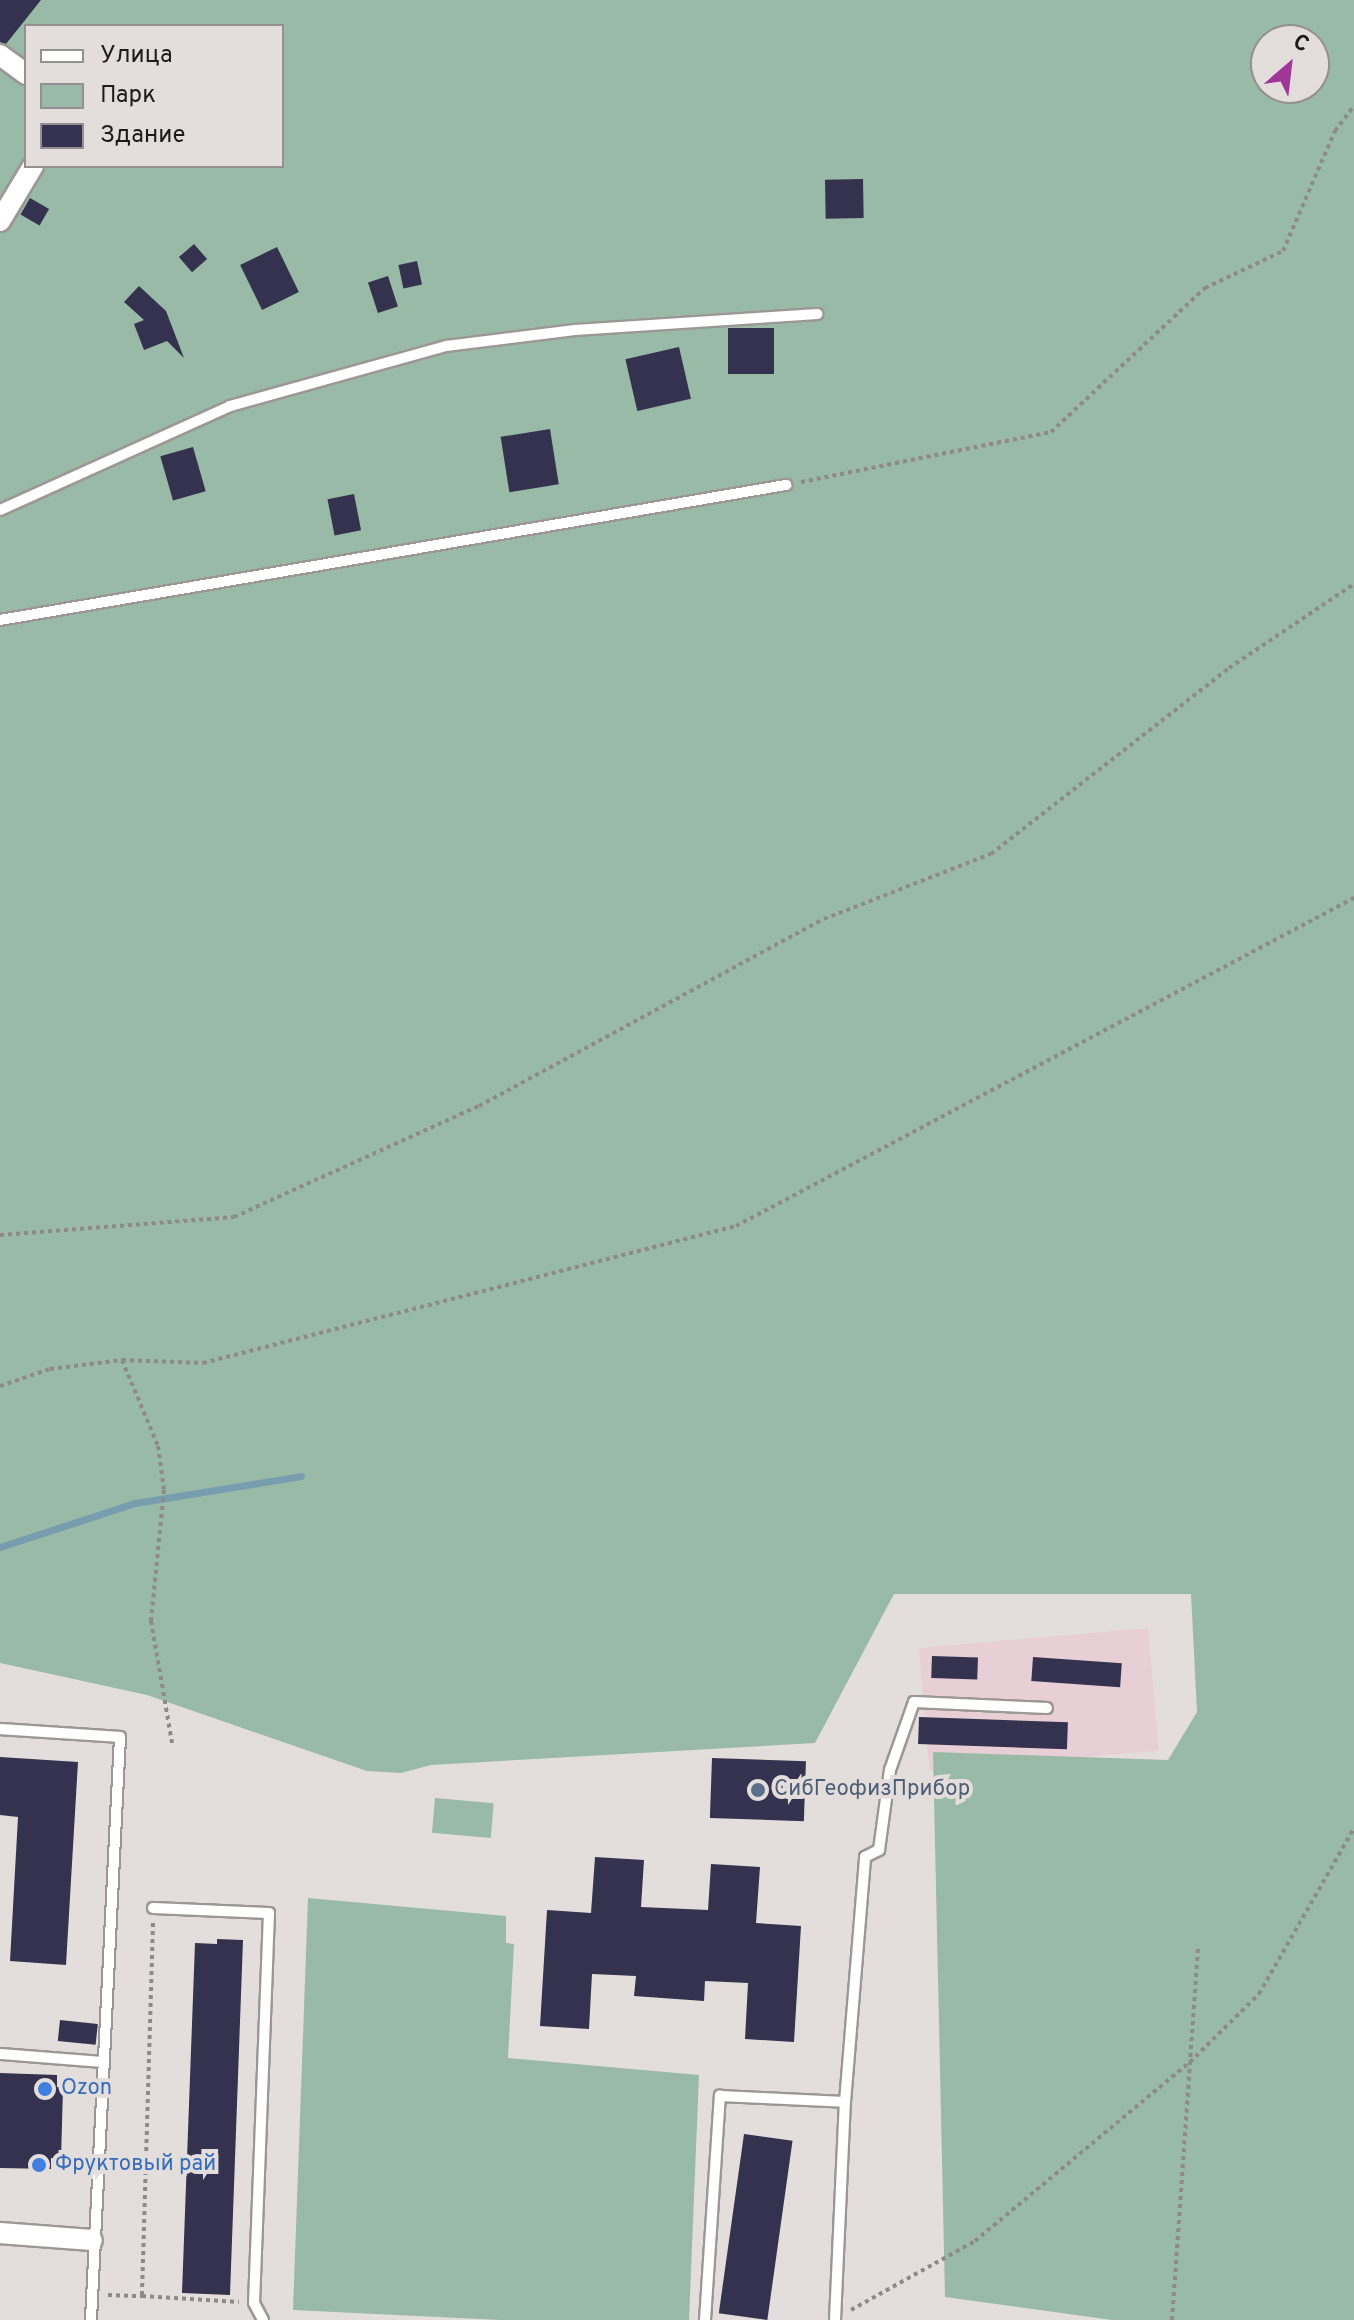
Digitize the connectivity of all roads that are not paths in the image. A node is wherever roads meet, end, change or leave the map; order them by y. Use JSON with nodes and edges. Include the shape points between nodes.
{"nodes":[{"id":1,"x":0,"y":55,"type":"edge"},
{"id":2,"x":24,"y":73,"type":"edge"},
{"id":3,"x":32,"y":168,"type":"edge"},
{"id":4,"x":0,"y":221,"type":"edge"},
{"id":5,"x":817,"y":314,"type":"dead end"},
{"id":6,"x":786,"y":485,"type":"road end"},
{"id":7,"x":0,"y":510,"type":"edge"},
{"id":8,"x":0,"y":620,"type":"edge"},
{"id":9,"x":1047,"y":1708,"type":"dead end"},
{"id":10,"x":0,"y":1729,"type":"edge"},
{"id":11,"x":153,"y":1908,"type":"road end"},
{"id":12,"x":0,"y":2054,"type":"edge"},
{"id":13,"x":101,"y":2062,"type":"junction"},
{"id":14,"x":845,"y":2102,"type":"junction"},
{"id":15,"x":0,"y":2233,"type":"edge"},
{"id":16,"x":92,"y":2240,"type":"junction"},
{"id":17,"x":835,"y":2319,"type":"edge"},
{"id":18,"x":91,"y":2320,"type":"edge"},
{"id":19,"x":263,"y":2320,"type":"edge"},
{"id":20,"x":705,"y":2320,"type":"edge"}],
"edges":[{"from":1,"to":2,"type":"street"},
{"from":3,"to":4,"type":"street"},
{"from":5,"to":7,"type":"lane","via":[[575,330],[446,346],[230,406]]},
{"from":6,"to":8,"type":"lane"},
{"from":9,"to":14,"type":"lane","via":[[914,1702],[890,1770],[879,1850],[865,1857]]},
{"from":10,"to":13,"type":"lane","via":[[120,1737]]},
{"from":11,"to":19,"type":"lane","via":[[269,1913],[254,2303]]},
{"from":12,"to":13,"type":"lane"},
{"from":13,"to":16,"type":"lane"},
{"from":14,"to":17,"type":"lane"},
{"from":14,"to":20,"type":"lane","via":[[720,2096]]},
{"from":15,"to":16,"type":"street"},
{"from":16,"to":18,"type":"lane"}]}
